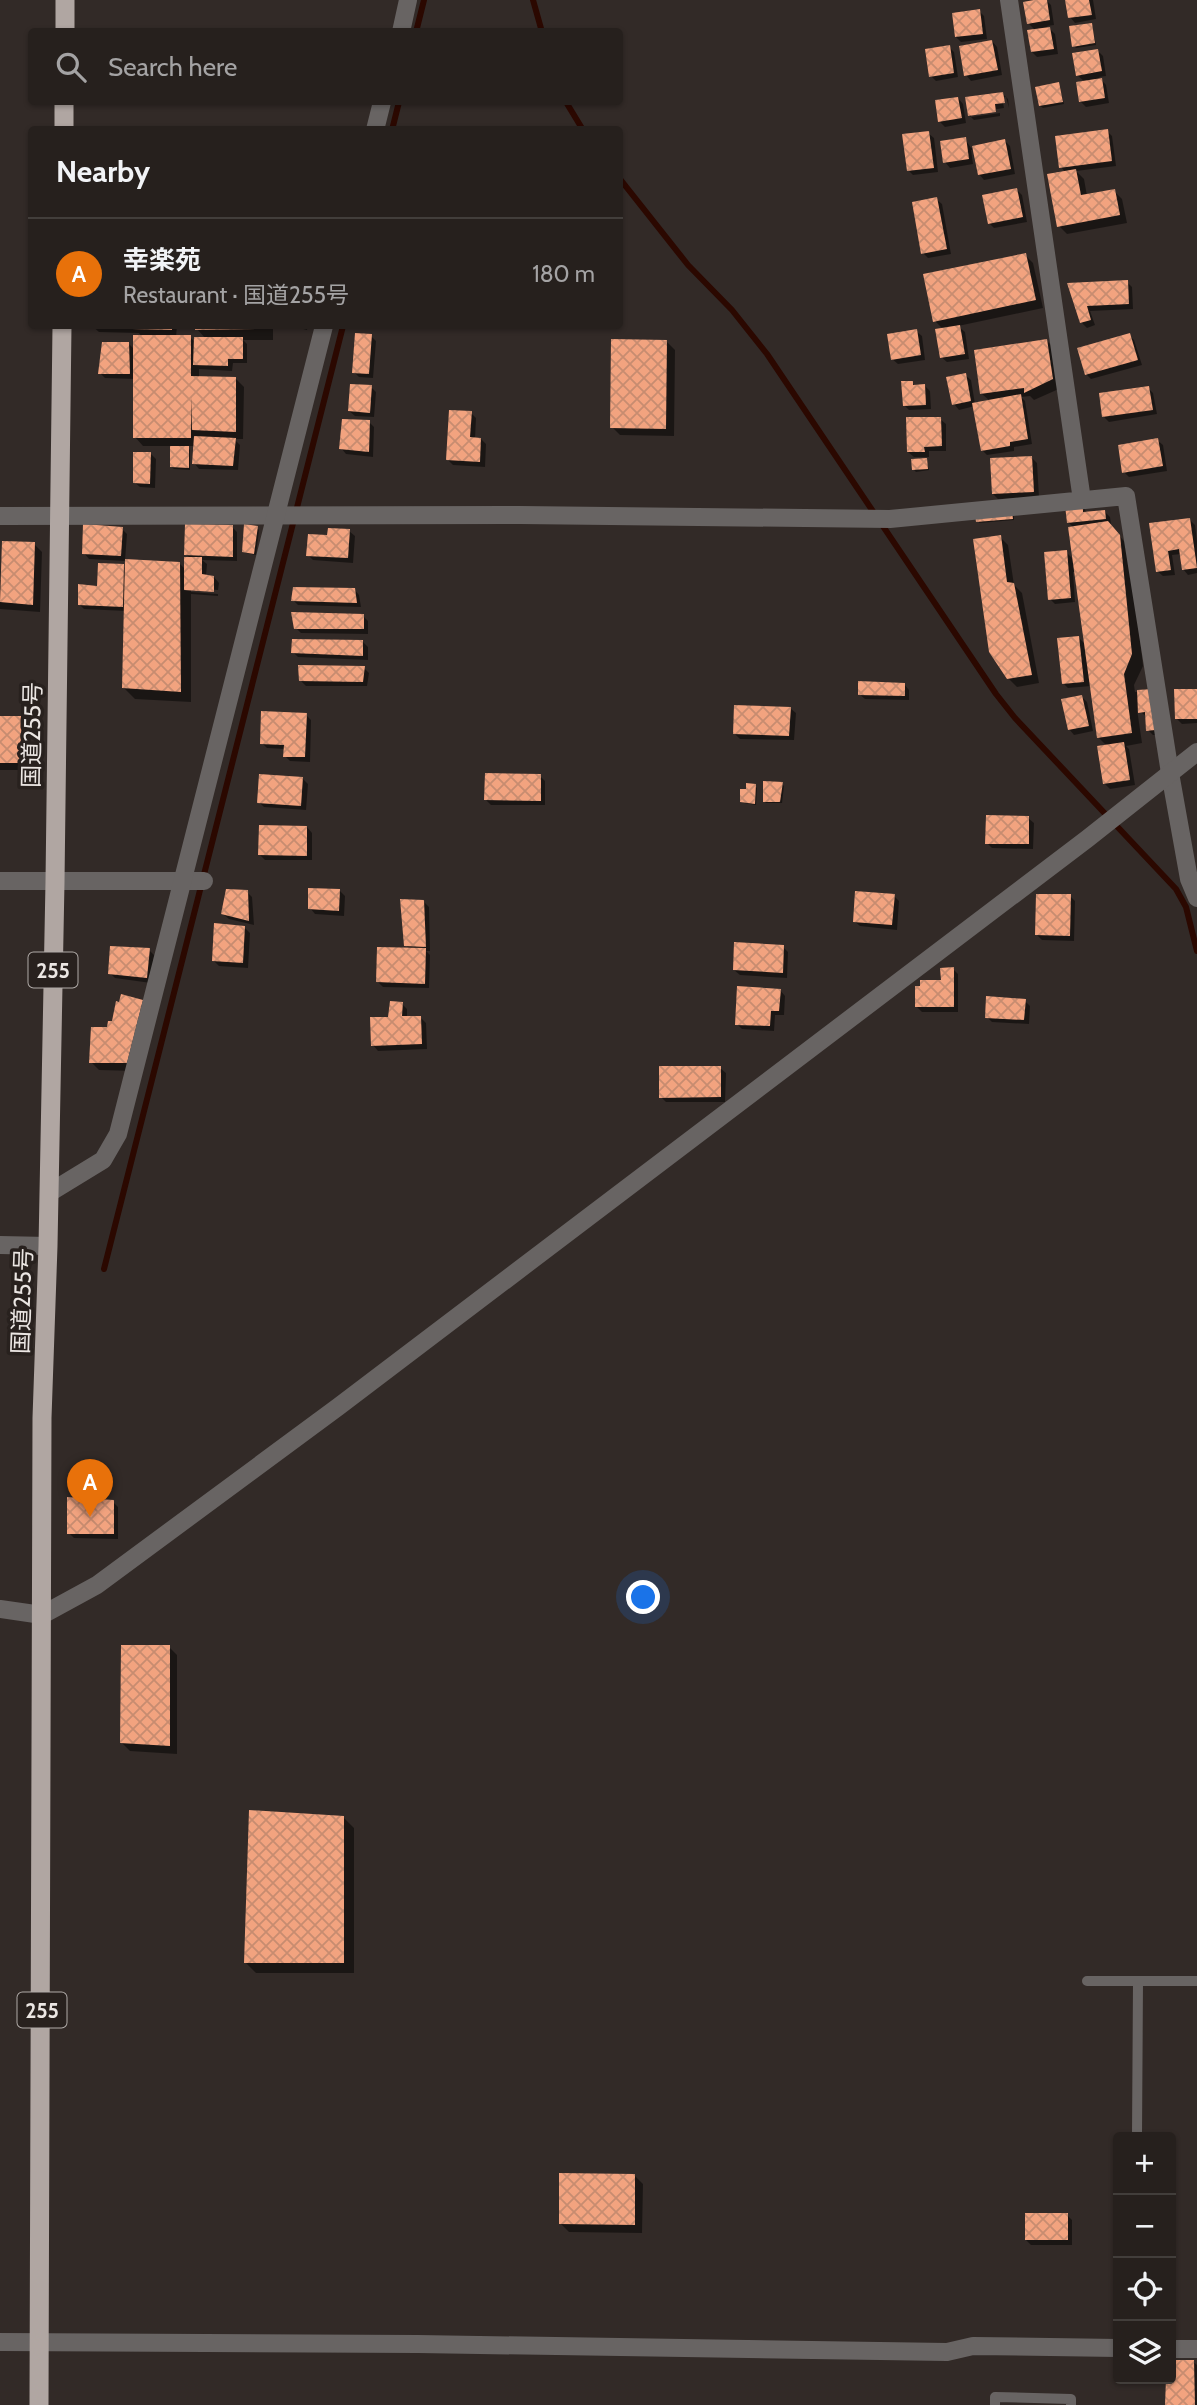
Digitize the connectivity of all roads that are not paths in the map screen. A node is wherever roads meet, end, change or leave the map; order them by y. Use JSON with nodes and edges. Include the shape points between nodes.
{"nodes":[{"id":1,"x":65,"y":0,"type":"edge"},
{"id":2,"x":408,"y":0,"type":"edge"},
{"id":3,"x":1009,"y":0,"type":"edge"},
{"id":4,"x":65,"y":28,"type":"edge"},
{"id":5,"x":402,"y":28,"type":"edge"},
{"id":6,"x":64,"y":105,"type":"edge"},
{"id":7,"x":382,"y":105,"type":"edge"},
{"id":8,"x":64,"y":126,"type":"edge"},
{"id":9,"x":376,"y":126,"type":"edge"},
{"id":10,"x":62,"y":329,"type":"edge"},
{"id":11,"x":323,"y":329,"type":"edge"},
{"id":12,"x":1082,"y":500,"type":"junction"},
{"id":13,"x":0,"y":516,"type":"edge"},
{"id":14,"x":60,"y":516,"type":"junction"},
{"id":15,"x":274,"y":517,"type":"junction"},
{"id":16,"x":1197,"y":752,"type":"edge"},
{"id":17,"x":1170,"y":773,"type":"junction"},
{"id":18,"x":0,"y":881,"type":"edge"},
{"id":19,"x":55,"y":881,"type":"junction"},
{"id":20,"x":183,"y":881,"type":"junction"},
{"id":21,"x":204,"y":881,"type":"dead end"},
{"id":22,"x":1197,"y":898,"type":"edge"},
{"id":23,"x":49,"y":1194,"type":"junction"},
{"id":24,"x":0,"y":1245,"type":"edge"},
{"id":25,"x":48,"y":1246,"type":"junction"},
{"id":26,"x":0,"y":1609,"type":"edge"},
{"id":27,"x":42,"y":1615,"type":"junction"},
{"id":28,"x":1197,"y":1981,"type":"edge"},
{"id":29,"x":1087,"y":1982,"type":"dead end"},
{"id":30,"x":1138,"y":1982,"type":"junction"},
{"id":31,"x":1137,"y":2132,"type":"edge"},
{"id":32,"x":0,"y":2342,"type":"edge"},
{"id":33,"x":39,"y":2343,"type":"junction"},
{"id":34,"x":1113,"y":2348,"type":"edge"},
{"id":35,"x":1176,"y":2349,"type":"edge"},
{"id":36,"x":1197,"y":2349,"type":"edge"},
{"id":37,"x":39,"y":2405,"type":"edge"},
{"id":38,"x":995,"y":2405,"type":"edge"},
{"id":39,"x":1070,"y":2405,"type":"edge"}],
"edges":[{"from":1,"to":4,"type":"highway"},
{"from":2,"to":5,"type":"street"},
{"from":3,"to":12,"type":"street"},
{"from":6,"to":8,"type":"highway"},
{"from":7,"to":9,"type":"street"},
{"from":10,"to":14,"type":"highway","name":"国道255号","number":"255"},
{"from":11,"to":15,"type":"street"},
{"from":12,"to":15,"type":"street","via":[[890,519]]},
{"from":12,"to":17,"type":"street","via":[[1126,496]]},
{"from":13,"to":14,"type":"street"},
{"from":14,"to":15,"type":"street"},
{"from":14,"to":19,"type":"highway","name":"国道255号","number":"255"},
{"from":15,"to":20,"type":"street"},
{"from":16,"to":17,"type":"street"},
{"from":17,"to":22,"type":"street","via":[[1189,879]]},
{"from":17,"to":27,"type":"street","via":[[327,1415],[97,1586]]},
{"from":18,"to":19,"type":"street"},
{"from":19,"to":20,"type":"street"},
{"from":19,"to":23,"type":"highway","name":"国道255号","number":"255"},
{"from":20,"to":21,"type":"street"},
{"from":20,"to":23,"type":"street","via":[[118,1134],[103,1160]]},
{"from":23,"to":25,"type":"highway","name":"国道255号","number":"255"},
{"from":24,"to":25,"type":"street"},
{"from":25,"to":27,"type":"highway","name":"国道255号","number":"255"},
{"from":26,"to":27,"type":"street"},
{"from":27,"to":33,"type":"highway","name":"国道255号","number":"255"},
{"from":28,"to":30,"type":"lane"},
{"from":29,"to":30,"type":"lane"},
{"from":30,"to":31,"type":"lane"},
{"from":32,"to":33,"type":"street"},
{"from":33,"to":34,"type":"street","via":[[947,2352],[973,2346]]},
{"from":33,"to":37,"type":"highway","name":"国道255号","number":"255"},
{"from":35,"to":36,"type":"street"},
{"from":38,"to":39,"type":"lane","via":[[995,2397],[1071,2399]]}]}
